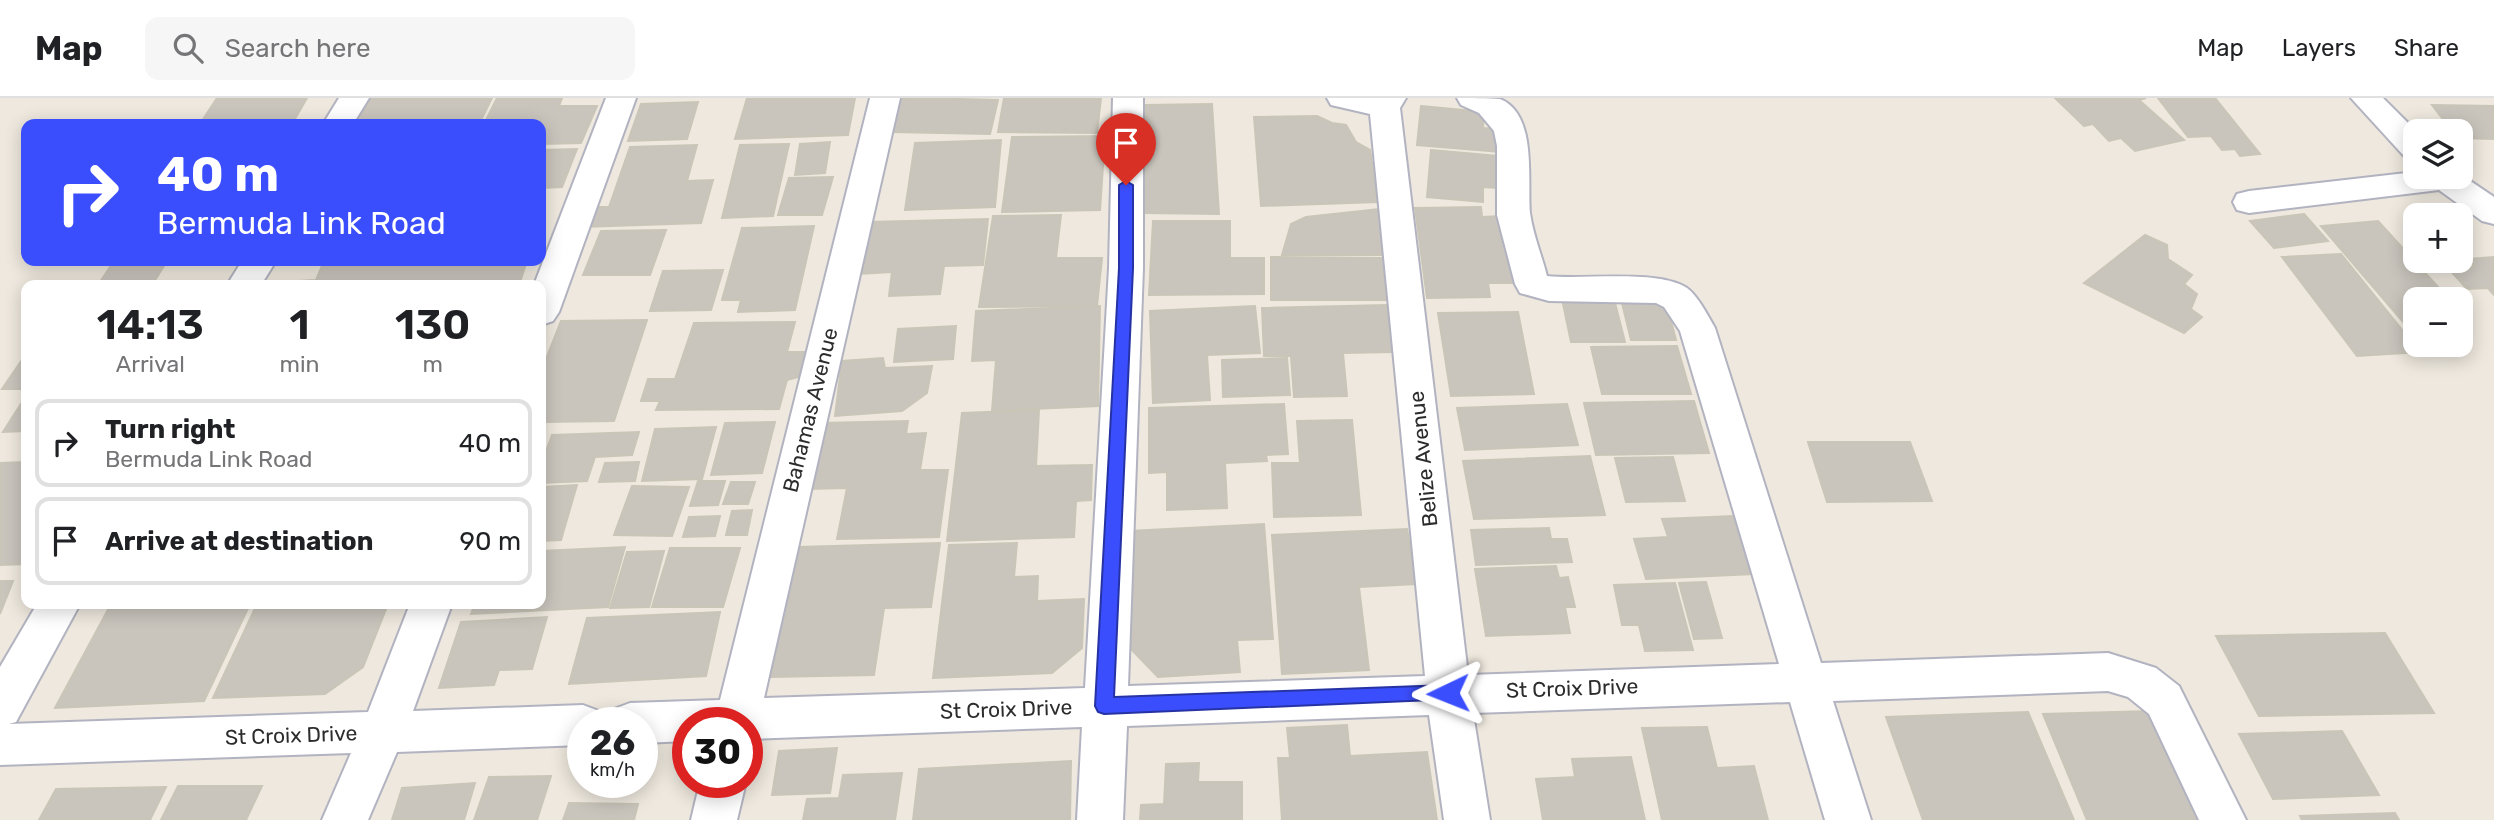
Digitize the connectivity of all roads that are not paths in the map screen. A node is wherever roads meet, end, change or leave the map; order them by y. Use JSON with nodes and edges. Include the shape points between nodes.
{"nodes":[{"id":1,"x":354,"y":98,"type":"edge"},
{"id":2,"x":621,"y":98,"type":"edge"},
{"id":3,"x":885,"y":98,"type":"edge"},
{"id":4,"x":1128,"y":98,"type":"edge"},
{"id":5,"x":1342,"y":98,"type":"edge"},
{"id":6,"x":1472,"y":98,"type":"edge"},
{"id":7,"x":2366,"y":98,"type":"edge"},
{"id":8,"x":1388,"y":103,"type":"edge"},
{"id":9,"x":341,"y":119,"type":"edge"},
{"id":10,"x":2403,"y":137,"type":"edge"},
{"id":11,"x":2403,"y":183,"type":"edge"},
{"id":12,"x":2459,"y":189,"type":"edge"},
{"id":13,"x":2249,"y":202,"type":"dead end"},
{"id":14,"x":2494,"y":213,"type":"edge"},
{"id":15,"x":546,"y":299,"type":"edge"},
{"id":16,"x":56,"y":609,"type":"edge"},
{"id":17,"x":429,"y":609,"type":"edge"},
{"id":18,"x":1804,"y":680,"type":"junction"},
{"id":19,"x":1448,"y":693,"type":"junction"},
{"id":20,"x":1104,"y":706,"type":"junction"},
{"id":21,"x":740,"y":707,"type":"edge"},
{"id":22,"x":0,"y":708,"type":"edge"},
{"id":23,"x":763,"y":720,"type":"edge"},
{"id":24,"x":567,"y":725,"type":"edge"},
{"id":25,"x":383,"y":732,"type":"junction"},
{"id":26,"x":0,"y":746,"type":"edge"},
{"id":27,"x":719,"y":798,"type":"edge"},
{"id":28,"x":345,"y":820,"type":"edge"},
{"id":29,"x":714,"y":820,"type":"edge"},
{"id":30,"x":1100,"y":820,"type":"edge"},
{"id":31,"x":1467,"y":820,"type":"edge"},
{"id":32,"x":1848,"y":820,"type":"edge"},
{"id":33,"x":2223,"y":820,"type":"edge"}],
"edges":[{"from":1,"to":9,"type":"street"},
{"from":2,"to":15,"type":"street"},
{"from":3,"to":21,"type":"street","name":"Bahamas Avenue"},
{"from":4,"to":20,"type":"street","via":[[1126,268]]},
{"from":5,"to":8,"type":"street"},
{"from":6,"to":18,"type":"street","via":[[1497,109],[1507,121],[1513,152],[1514,215],[1532,284],[1549,289],[1660,291],[1676,298],[1697,328]]},
{"from":7,"to":10,"type":"street"},
{"from":8,"to":19,"type":"street","name":"Belize Avenue"},
{"from":11,"to":13,"type":"street"},
{"from":12,"to":14,"type":"street"},
{"from":16,"to":22,"type":"street"},
{"from":17,"to":25,"type":"street"},
{"from":18,"to":19,"type":"street","name":"St Croix Drive"},
{"from":18,"to":32,"type":"street"},
{"from":18,"to":33,"type":"street","name":"St Croix Drive","via":[[2108,672],[2141,682],[2164,700]]},
{"from":19,"to":20,"type":"street","name":"St Croix Drive"},
{"from":19,"to":31,"type":"street","name":"Belize Avenue"},
{"from":20,"to":23,"type":"street","name":"St Croix Drive"},
{"from":20,"to":30,"type":"street"},
{"from":24,"to":25,"type":"street","name":"St Croix Drive"},
{"from":25,"to":26,"type":"street","name":"St Croix Drive"},
{"from":25,"to":28,"type":"street"},
{"from":27,"to":29,"type":"street"}]}
